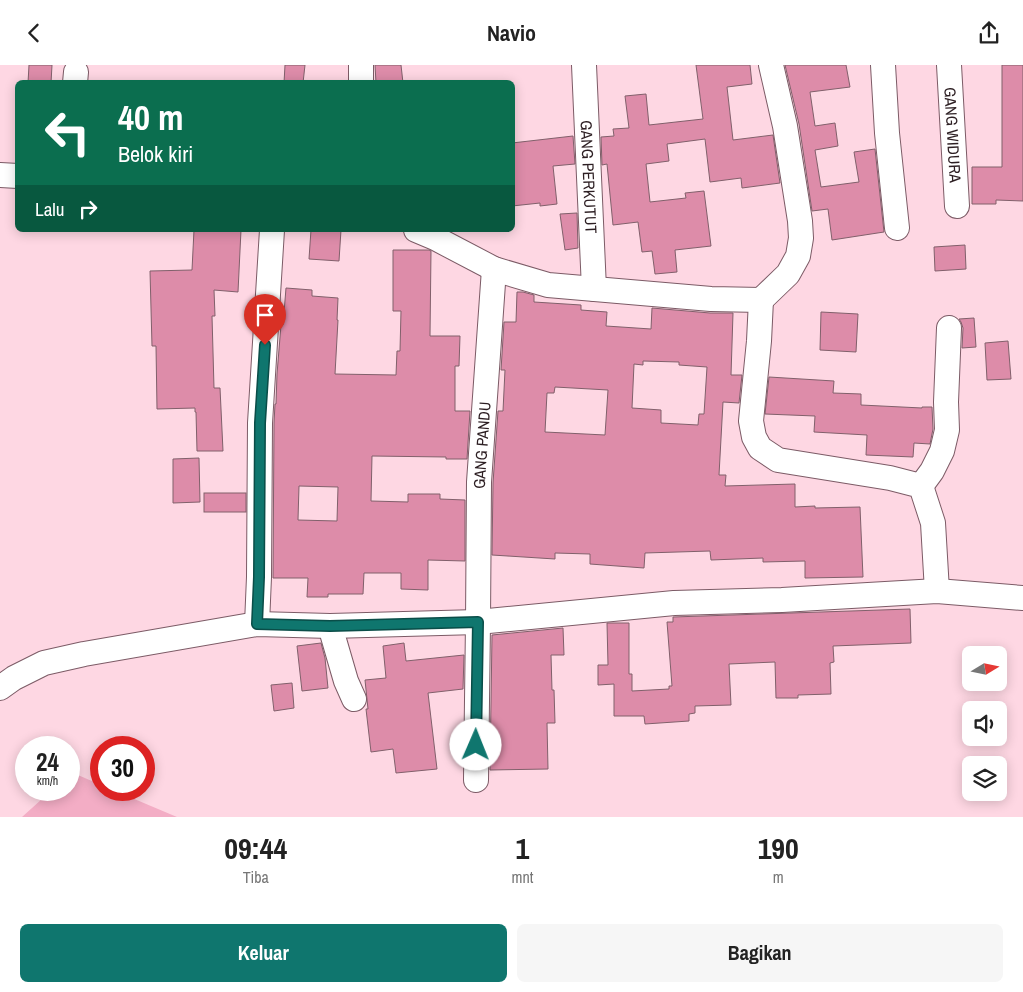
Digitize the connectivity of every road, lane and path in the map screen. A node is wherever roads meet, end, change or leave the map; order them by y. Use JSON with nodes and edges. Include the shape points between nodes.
{"nodes":[{"id":1,"x":361,"y":65,"type":"edge"},
{"id":2,"x":584,"y":65,"type":"edge"},
{"id":3,"x":771,"y":65,"type":"edge"},
{"id":4,"x":883,"y":65,"type":"edge"},
{"id":5,"x":949,"y":65,"type":"edge"},
{"id":6,"x":361,"y":80,"type":"edge"},
{"id":7,"x":0,"y":175,"type":"edge"},
{"id":8,"x":15,"y":176,"type":"edge"},
{"id":9,"x":957,"y":206,"type":"dead end"},
{"id":10,"x":897,"y":228,"type":"dead end"},
{"id":11,"x":272,"y":232,"type":"edge"},
{"id":12,"x":421,"y":232,"type":"edge"},
{"id":13,"x":494,"y":269,"type":"junction"},
{"id":14,"x":594,"y":289,"type":"junction"},
{"id":15,"x":761,"y":300,"type":"junction"},
{"id":16,"x":949,"y":328,"type":"dead end"},
{"id":17,"x":922,"y":486,"type":"junction"},
{"id":18,"x":937,"y":591,"type":"junction"},
{"id":19,"x":1023,"y":599,"type":"edge"},
{"id":20,"x":478,"y":622,"type":"junction"},
{"id":21,"x":257,"y":624,"type":"junction"},
{"id":22,"x":330,"y":626,"type":"junction"},
{"id":23,"x":0,"y":688,"type":"edge"},
{"id":24,"x":354,"y":699,"type":"dead end"},
{"id":25,"x":476,"y":780,"type":"dead end"}],
"edges":[{"from":1,"to":6,"type":"street"},
{"from":2,"to":14,"type":"street","name":"GANG PERKUTUT"},
{"from":3,"to":15,"type":"street","via":[[785,126],[801,238],[798,256],[788,274]]},
{"from":4,"to":10,"type":"street"},
{"from":5,"to":9,"type":"street","name":"GANG WIDURA"},
{"from":7,"to":8,"type":"street"},
{"from":11,"to":21,"type":"street","via":[[260,423]]},
{"from":12,"to":13,"type":"street"},
{"from":13,"to":14,"type":"street","via":[[548,285]]},
{"from":13,"to":20,"type":"street","name":"GANG PANDU","via":[[479,482]]},
{"from":14,"to":15,"type":"street"},
{"from":15,"to":17,"type":"street","via":[[751,421],[760,448],[778,460]]},
{"from":16,"to":17,"type":"street","via":[[947,430],[942,451]]},
{"from":17,"to":18,"type":"street","via":[[933,523]]},
{"from":18,"to":19,"type":"street"},
{"from":18,"to":20,"type":"street","via":[[674,603]]},
{"from":20,"to":22,"type":"street"},
{"from":20,"to":25,"type":"street","name":"GANG PANDU"},
{"from":21,"to":22,"type":"street"},
{"from":21,"to":23,"type":"street","via":[[44,663]]},
{"from":22,"to":24,"type":"street"}]}
